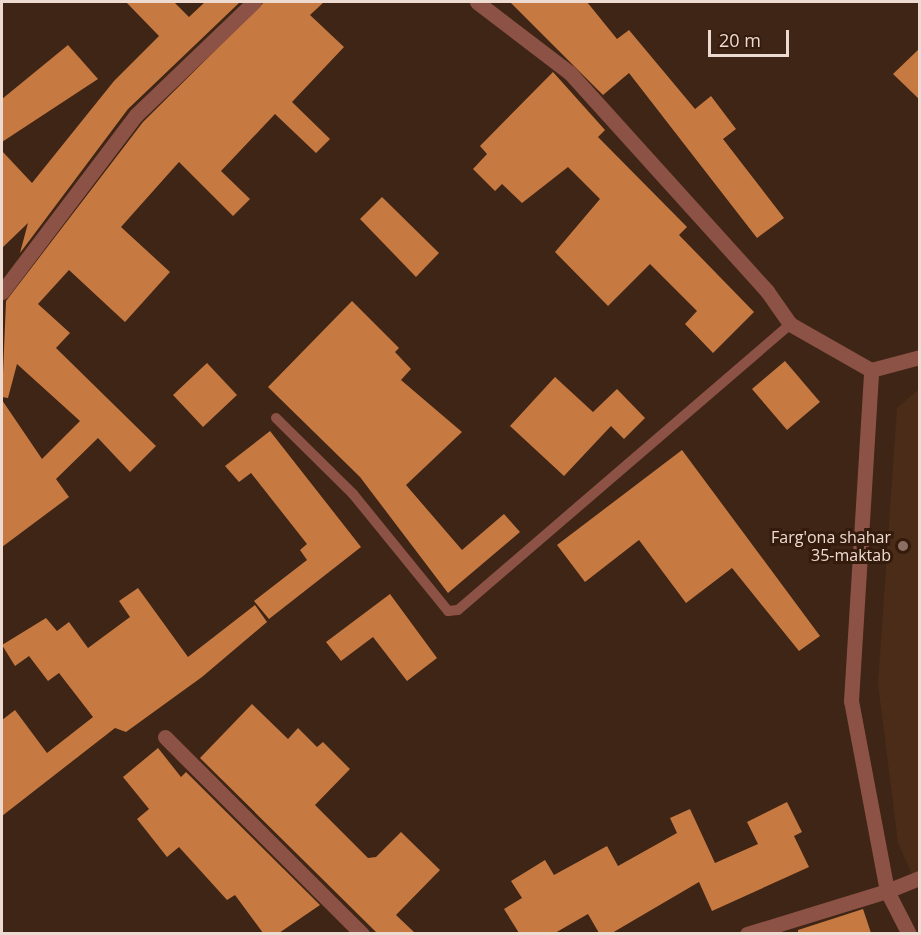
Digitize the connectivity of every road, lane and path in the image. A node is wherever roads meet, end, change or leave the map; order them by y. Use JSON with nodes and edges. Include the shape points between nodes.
{"nodes":[{"id":1,"x":254,"y":2,"type":"edge"},
{"id":2,"x":477,"y":2,"type":"edge"},
{"id":3,"x":2,"y":291,"type":"edge"},
{"id":4,"x":790,"y":324,"type":"junction"},
{"id":5,"x":920,"y":357,"type":"edge"},
{"id":6,"x":871,"y":370,"type":"junction"},
{"id":7,"x":276,"y":418,"type":"dead end"},
{"id":8,"x":165,"y":737,"type":"dead end"},
{"id":9,"x":920,"y":878,"type":"edge"},
{"id":10,"x":887,"y":891,"type":"junction"},
{"id":11,"x":362,"y":933,"type":"edge"},
{"id":12,"x":747,"y":933,"type":"edge"},
{"id":13,"x":909,"y":933,"type":"edge"}],
"edges":[{"from":1,"to":3,"type":"street","via":[[136,115]]},
{"from":2,"to":4,"type":"street","via":[[570,72],[767,291]]},
{"from":4,"to":6,"type":"street"},
{"from":4,"to":7,"type":"lane","via":[[458,610],[448,611],[353,494]]},
{"from":5,"to":6,"type":"street"},
{"from":6,"to":10,"type":"street","via":[[851,701]]},
{"from":8,"to":11,"type":"street"},
{"from":9,"to":10,"type":"street"},
{"from":10,"to":12,"type":"street"},
{"from":10,"to":13,"type":"street"}]}
